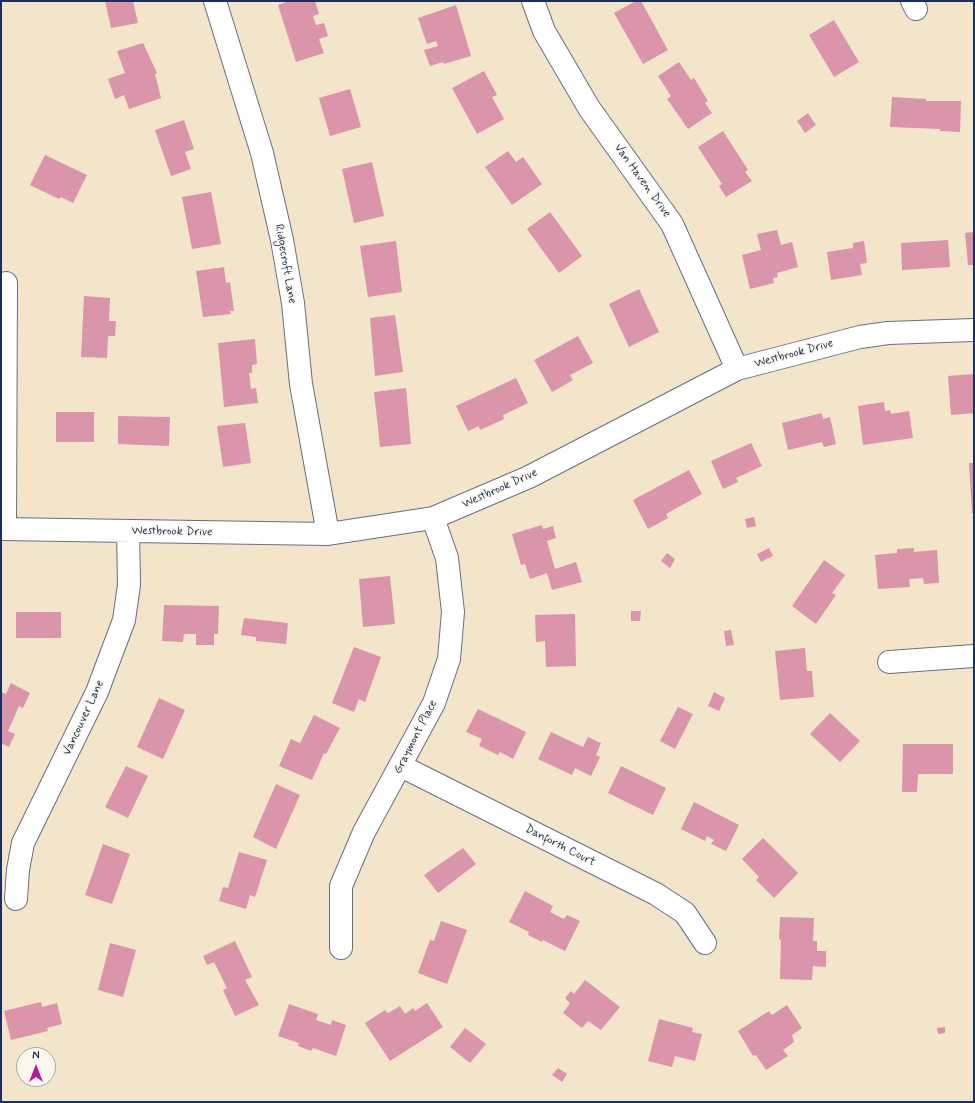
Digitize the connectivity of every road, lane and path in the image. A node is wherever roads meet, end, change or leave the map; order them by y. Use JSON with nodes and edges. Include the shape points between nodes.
{"nodes":[{"id":1,"x":215,"y":1,"type":"edge"},
{"id":2,"x":533,"y":1,"type":"edge"},
{"id":3,"x":6,"y":283,"type":"dead end"},
{"id":4,"x":974,"y":330,"type":"edge"},
{"id":5,"x":737,"y":369,"type":"junction"},
{"id":6,"x":433,"y":518,"type":"junction"},
{"id":7,"x":3,"y":529,"type":"edge"},
{"id":8,"x":128,"y":531,"type":"junction"},
{"id":9,"x":328,"y":534,"type":"junction"},
{"id":10,"x":974,"y":656,"type":"edge"},
{"id":11,"x":889,"y":662,"type":"dead end"},
{"id":12,"x":401,"y":766,"type":"junction"},
{"id":13,"x":16,"y":899,"type":"dead end"},
{"id":14,"x":705,"y":943,"type":"dead end"},
{"id":15,"x":341,"y":948,"type":"dead end"}],
"edges":[{"from":1,"to":9,"type":"street","name":"Ridgecroft Lane","via":[[262,153],[282,240],[293,303],[301,384]]},
{"from":2,"to":5,"type":"street","name":"Van Haven Drive","via":[[544,31],[589,108],[672,224]]},
{"from":3,"to":7,"type":"street"},
{"from":4,"to":5,"type":"street","name":"Westbrook Drive","via":[[888,333],[860,337]]},
{"from":5,"to":6,"type":"street","name":"Westbrook Drive","via":[[529,477]]},
{"from":6,"to":9,"type":"street","name":"Westbrook Drive"},
{"from":6,"to":12,"type":"street","name":"Graymont Place","via":[[447,558],[452,612],[449,659],[434,703]]},
{"from":7,"to":8,"type":"street","name":"Westbrook Drive"},
{"from":8,"to":9,"type":"street","name":"Westbrook Drive"},
{"from":8,"to":13,"type":"street","name":"Vancouver Lane","via":[[129,585],[124,620],[97,692],[23,843]]},
{"from":10,"to":11,"type":"street"},
{"from":12,"to":14,"type":"street","name":"Danforth Court","via":[[656,894],[685,914]]},
{"from":12,"to":15,"type":"street","name":"Graymont Place","via":[[364,832],[341,886]]}]}
